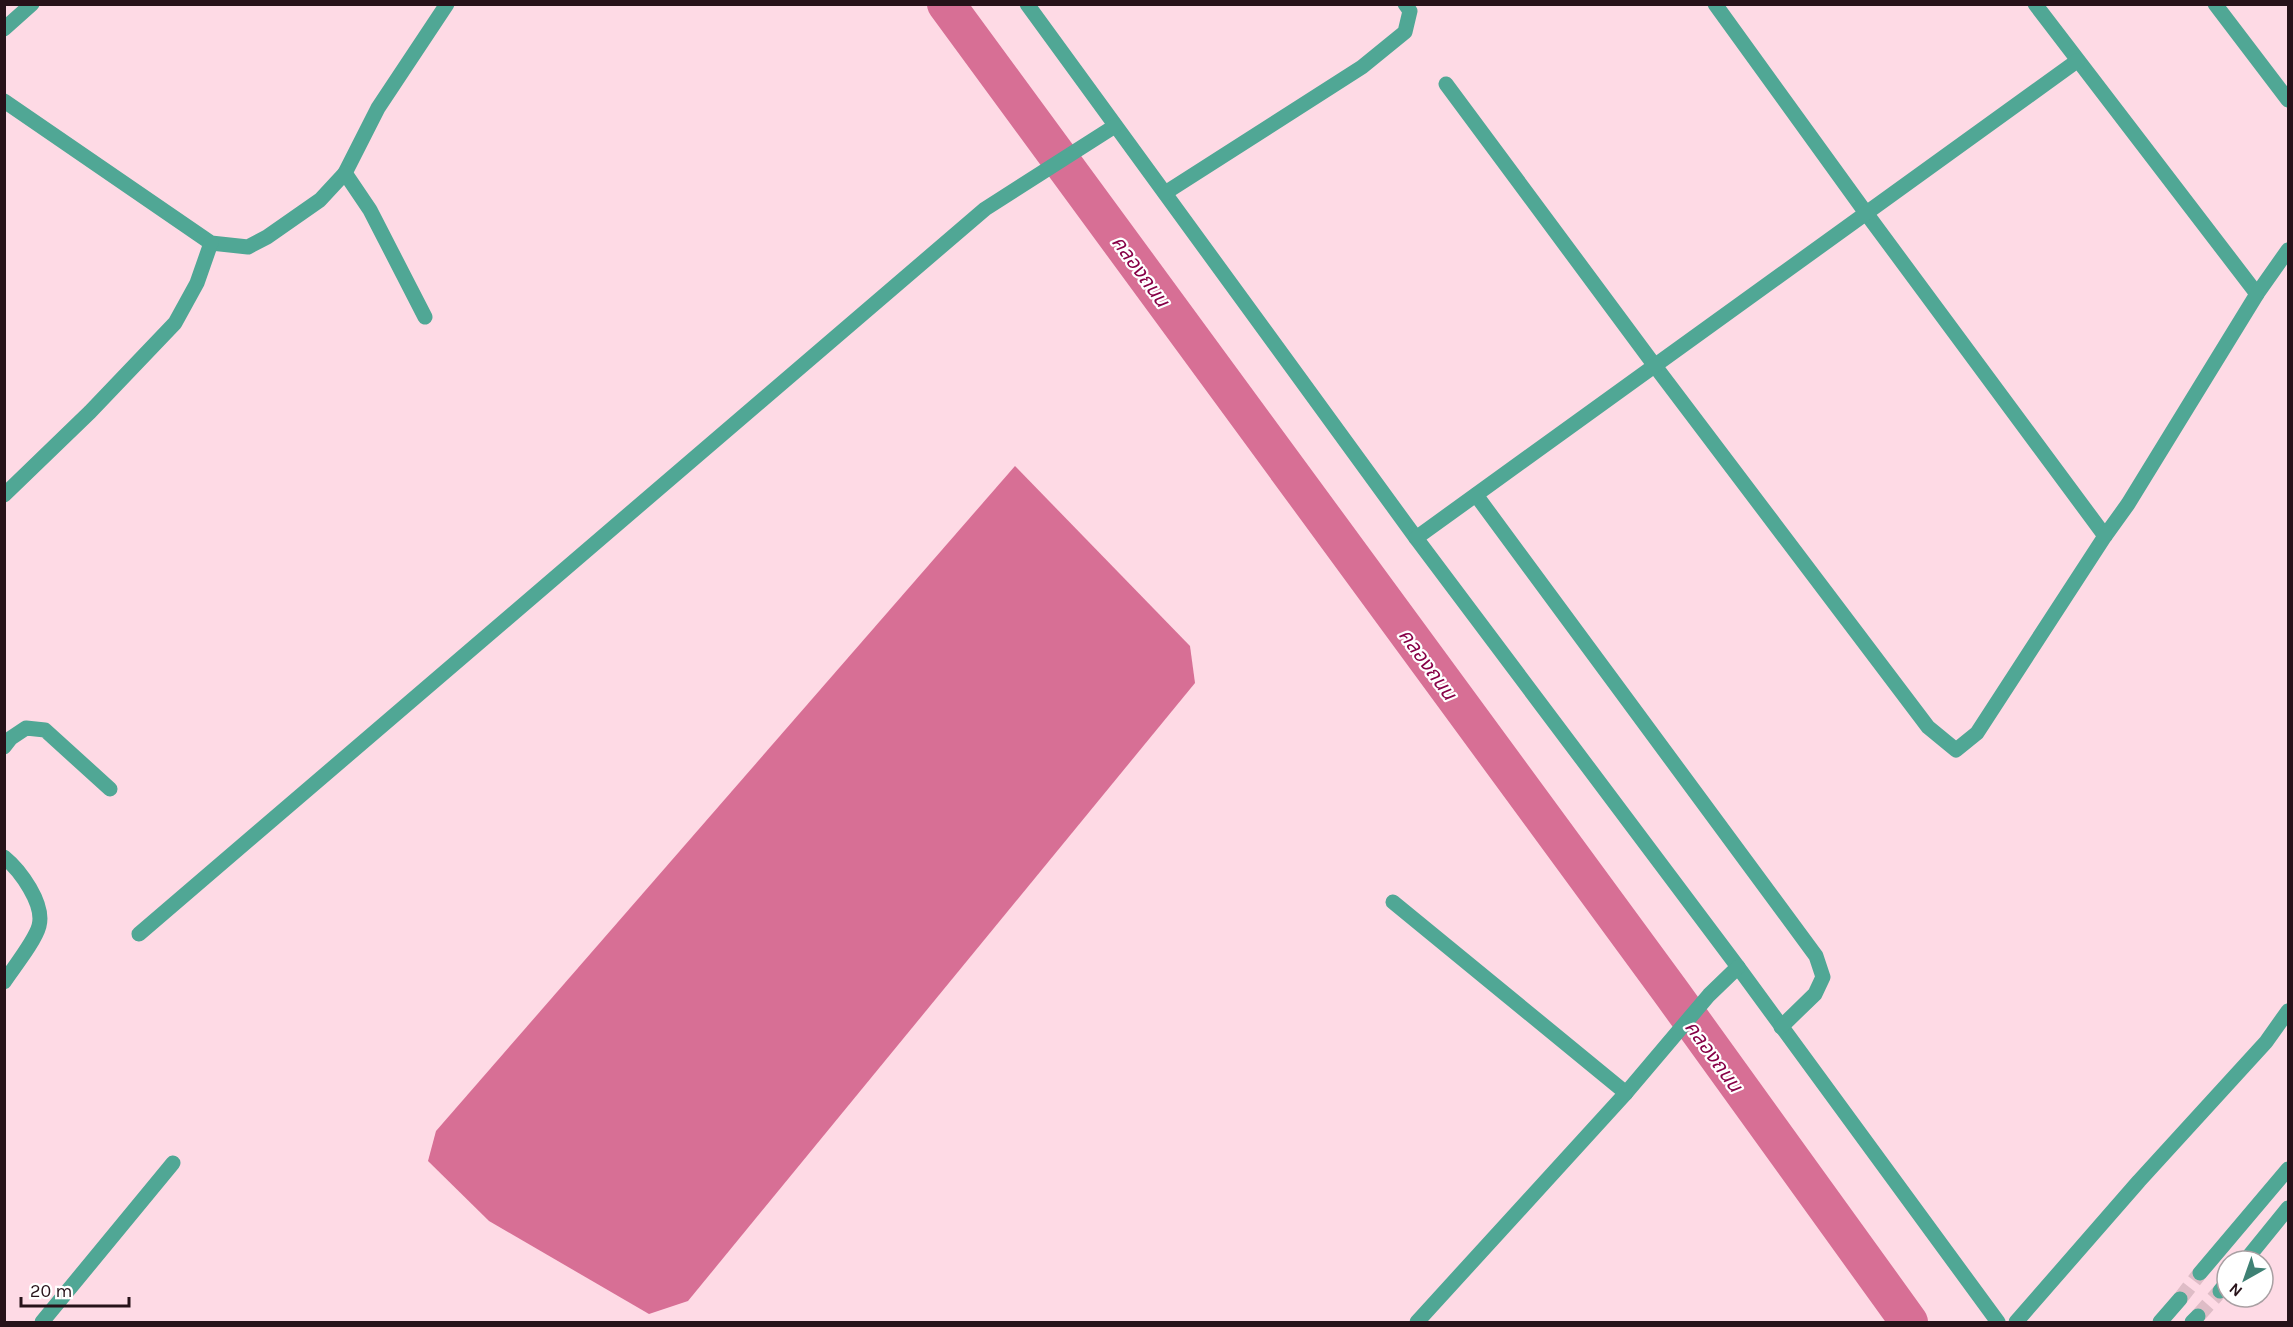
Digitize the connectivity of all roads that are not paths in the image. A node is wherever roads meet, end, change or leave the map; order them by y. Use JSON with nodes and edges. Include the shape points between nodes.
{"nodes":[{"id":1,"x":32,"y":4,"type":"edge"},
{"id":2,"x":447,"y":4,"type":"edge"},
{"id":3,"x":1027,"y":4,"type":"edge"},
{"id":4,"x":1405,"y":4,"type":"edge"},
{"id":5,"x":1715,"y":4,"type":"edge"},
{"id":6,"x":2035,"y":4,"type":"edge"},
{"id":7,"x":2215,"y":4,"type":"edge"},
{"id":8,"x":4,"y":28,"type":"edge"},
{"id":9,"x":2077,"y":61,"type":"junction"},
{"id":10,"x":1446,"y":84,"type":"dead end"},
{"id":11,"x":2289,"y":100,"type":"edge"},
{"id":12,"x":4,"y":101,"type":"edge"},
{"id":13,"x":1115,"y":126,"type":"junction"},
{"id":14,"x":345,"y":173,"type":"junction"},
{"id":15,"x":1165,"y":193,"type":"junction"},
{"id":16,"x":1866,"y":213,"type":"junction"},
{"id":17,"x":211,"y":243,"type":"junction"},
{"id":18,"x":2289,"y":250,"type":"edge"},
{"id":19,"x":2257,"y":294,"type":"junction"},
{"id":20,"x":425,"y":317,"type":"dead end"},
{"id":21,"x":1655,"y":366,"type":"junction"},
{"id":22,"x":4,"y":495,"type":"edge"},
{"id":23,"x":1476,"y":495,"type":"junction"},
{"id":24,"x":2105,"y":536,"type":"junction"},
{"id":25,"x":1416,"y":538,"type":"junction"},
{"id":26,"x":4,"y":747,"type":"edge"},
{"id":27,"x":110,"y":789,"type":"dead end"},
{"id":28,"x":4,"y":857,"type":"edge"},
{"id":29,"x":1393,"y":902,"type":"dead end"},
{"id":30,"x":140,"y":934,"type":"dead end"},
{"id":31,"x":1738,"y":967,"type":"junction"},
{"id":32,"x":4,"y":982,"type":"edge"},
{"id":33,"x":2289,"y":1011,"type":"edge"},
{"id":34,"x":1781,"y":1027,"type":"junction"},
{"id":35,"x":1626,"y":1093,"type":"junction"},
{"id":36,"x":173,"y":1163,"type":"dead end"},
{"id":37,"x":2289,"y":1169,"type":"edge"},
{"id":38,"x":2289,"y":1208,"type":"edge"},
{"id":39,"x":2255,"y":1249,"type":"edge"},
{"id":40,"x":2200,"y":1273,"type":"tunnel mouth"},
{"id":41,"x":2180,"y":1299,"type":"tunnel mouth"},
{"id":42,"x":42,"y":1323,"type":"edge"},
{"id":43,"x":1417,"y":1323,"type":"edge"},
{"id":44,"x":1998,"y":1323,"type":"edge"},
{"id":45,"x":2016,"y":1323,"type":"edge"},
{"id":46,"x":2160,"y":1323,"type":"edge"}],
"edges":[{"from":1,"to":8,"type":"street"},
{"from":2,"to":14,"type":"street","via":[[378,108]]},
{"from":3,"to":13,"type":"street"},
{"from":4,"to":15,"type":"street","via":[[1410,11],[1405,32],[1362,67]]},
{"from":5,"to":16,"type":"street"},
{"from":6,"to":9,"type":"street"},
{"from":7,"to":11,"type":"street"},
{"from":9,"to":16,"type":"street"},
{"from":9,"to":19,"type":"street"},
{"from":10,"to":21,"type":"street"},
{"from":12,"to":17,"type":"street"},
{"from":13,"to":15,"type":"street"},
{"from":13,"to":30,"type":"street","via":[[985,209]]},
{"from":14,"to":17,"type":"street","via":[[320,200],[248,247]]},
{"from":14,"to":20,"type":"street","via":[[370,210]]},
{"from":15,"to":25,"type":"street"},
{"from":16,"to":21,"type":"street"},
{"from":16,"to":24,"type":"street"},
{"from":17,"to":22,"type":"street","via":[[198,283],[175,323]]},
{"from":18,"to":19,"type":"street"},
{"from":19,"to":24,"type":"street"},
{"from":21,"to":23,"type":"street"},
{"from":21,"to":24,"type":"street","via":[[1928,727],[1956,750],[1977,733]]},
{"from":23,"to":25,"type":"street"},
{"from":23,"to":34,"type":"street","via":[[1816,956],[1822,977],[1815,994]]},
{"from":25,"to":31,"type":"street"},
{"from":26,"to":27,"type":"street","via":[[26,728],[45,730]]},
{"from":28,"to":32,"type":"street","via":[[35,896],[39,925]]},
{"from":29,"to":35,"type":"street"},
{"from":31,"to":34,"type":"street"},
{"from":31,"to":35,"type":"street","via":[[1709,995]]},
{"from":33,"to":45,"type":"street","via":[[2266,1042]]},
{"from":34,"to":44,"type":"street"},
{"from":35,"to":43,"type":"street"},
{"from":36,"to":42,"type":"street"},
{"from":37,"to":40,"type":"street"},
{"from":38,"to":39,"type":"street"},
{"from":41,"to":46,"type":"street"}]}
